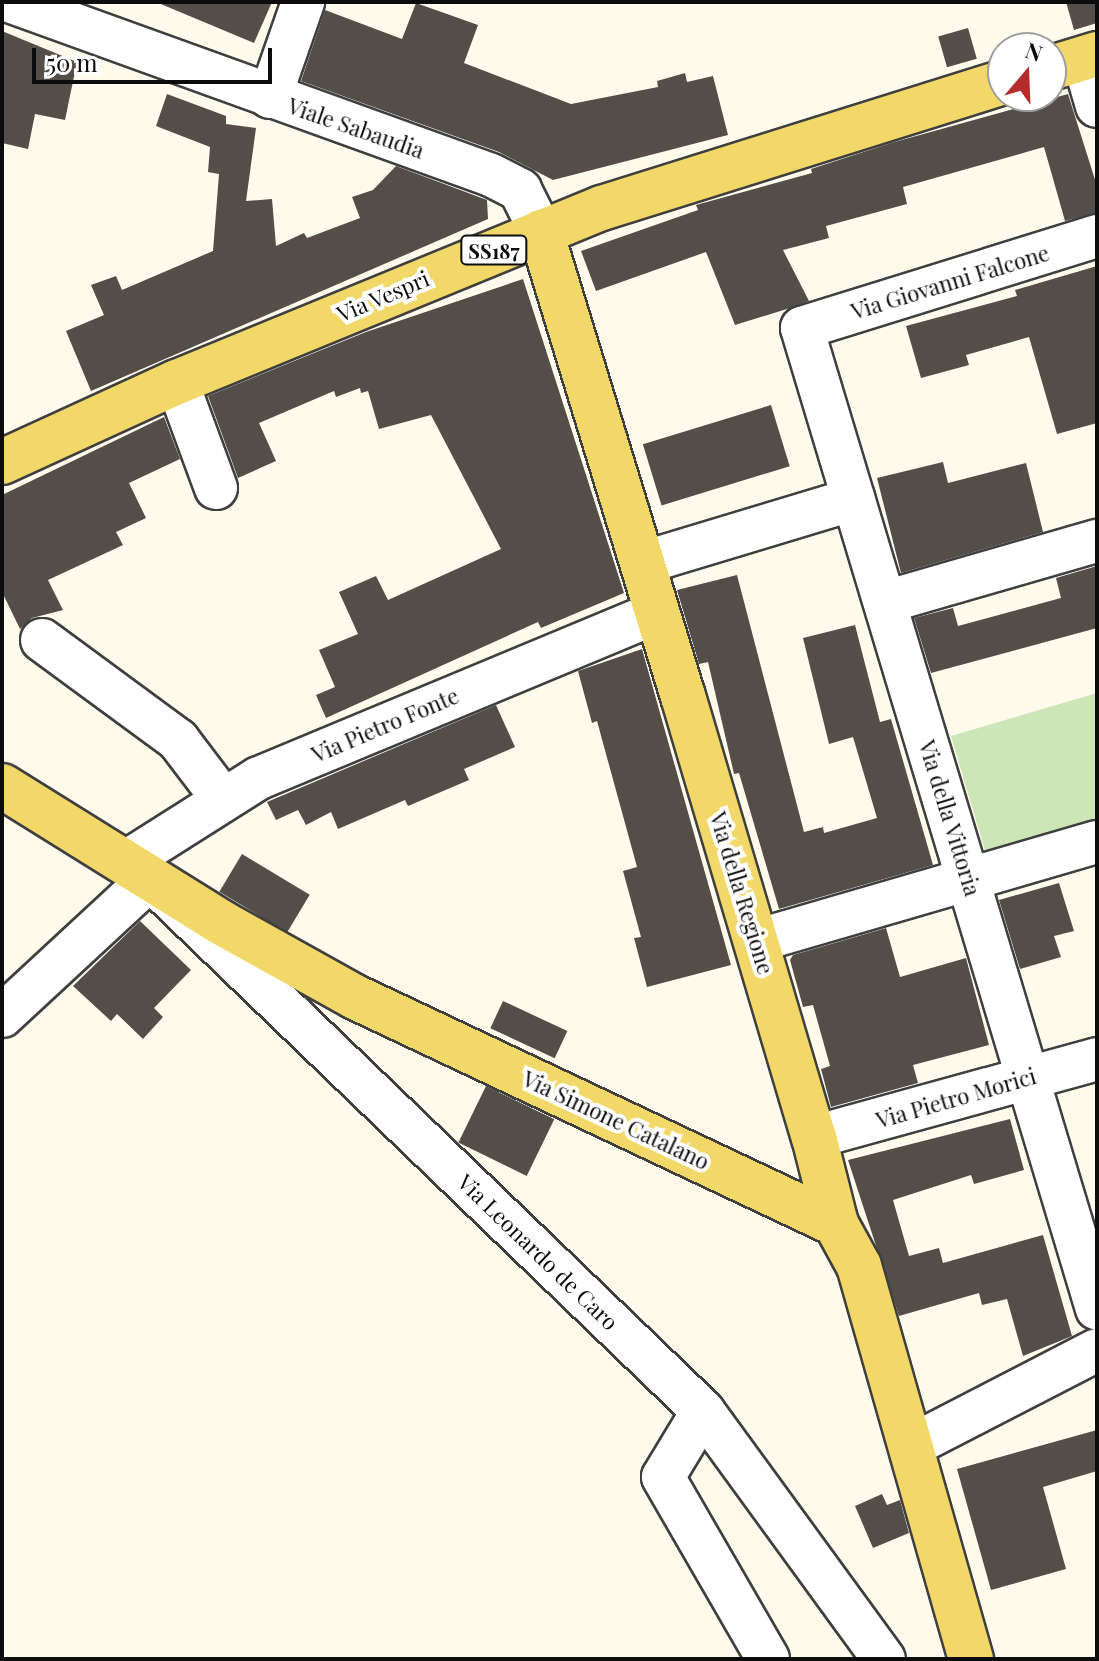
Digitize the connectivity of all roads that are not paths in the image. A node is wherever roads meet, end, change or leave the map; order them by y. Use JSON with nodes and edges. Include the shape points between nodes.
{"nodes":[{"id":1,"x":12,"y":2,"type":"edge"},
{"id":2,"x":303,"y":2,"type":"edge"},
{"id":3,"x":1077,"y":60,"type":"edge"},
{"id":4,"x":987,"y":87,"type":"edge"},
{"id":5,"x":270,"y":97,"type":"junction"},
{"id":6,"x":1097,"y":106,"type":"edge"},
{"id":7,"x":541,"y":232,"type":"junction"},
{"id":8,"x":1097,"y":236,"type":"edge"},
{"id":9,"x":802,"y":328,"type":"joint"},
{"id":10,"x":177,"y":382,"type":"junction"},
{"id":11,"x":2,"y":462,"type":"edge"},
{"id":12,"x":216,"y":488,"type":"dead end"},
{"id":13,"x":854,"y":499,"type":"junction"},
{"id":14,"x":1097,"y":541,"type":"edge"},
{"id":15,"x":642,"y":563,"type":"junction"},
{"id":16,"x":885,"y":602,"type":"junction"},
{"id":17,"x":657,"y":612,"type":"junction"},
{"id":18,"x":42,"y":640,"type":"dead end"},
{"id":19,"x":2,"y":786,"type":"edge"},
{"id":20,"x":222,"y":798,"type":"junction"},
{"id":21,"x":1097,"y":842,"type":"edge"},
{"id":22,"x":138,"y":871,"type":"junction"},
{"id":23,"x":968,"y":880,"type":"junction"},
{"id":24,"x":756,"y":941,"type":"junction"},
{"id":25,"x":2,"y":1016,"type":"edge"},
{"id":26,"x":1097,"y":1059,"type":"edge"},
{"id":27,"x":1027,"y":1078,"type":"junction"},
{"id":28,"x":814,"y":1137,"type":"junction"},
{"id":29,"x":836,"y":1224,"type":"junction"},
{"id":30,"x":1097,"y":1309,"type":"edge"},
{"id":31,"x":1097,"y":1350,"type":"edge"},
{"id":32,"x":703,"y":1411,"type":"junction"},
{"id":33,"x":911,"y":1446,"type":"junction"},
{"id":34,"x":768,"y":1659,"type":"edge"},
{"id":35,"x":884,"y":1659,"type":"edge"},
{"id":36,"x":971,"y":1659,"type":"edge"}],
"edges":[{"from":1,"to":5,"type":"street","name":"Viale Sabaudia"},
{"from":2,"to":5,"type":"street"},
{"from":3,"to":6,"type":"street"},
{"from":4,"to":7,"type":"main road","name":"Via Vespri","number":"SS187"},
{"from":5,"to":7,"type":"street","name":"Viale Sabaudia","via":[[491,175],[520,190]]},
{"from":7,"to":10,"type":"main road","name":"Via Vespri","number":"SS187"},
{"from":7,"to":15,"type":"main road","name":"Via della Regione"},
{"from":8,"to":9,"type":"street","name":"Via Giovanni Falcone"},
{"from":9,"to":13,"type":"street","name":"Via della Vittoria"},
{"from":10,"to":11,"type":"main road","name":"Via Vespri","number":"SS187"},
{"from":10,"to":12,"type":"street"},
{"from":13,"to":15,"type":"street"},
{"from":13,"to":16,"type":"street","name":"Via della Vittoria"},
{"from":14,"to":16,"type":"street"},
{"from":15,"to":17,"type":"main road","name":"Via della Regione"},
{"from":16,"to":23,"type":"street","name":"Via della Vittoria"},
{"from":17,"to":20,"type":"street","name":"Via Pietro Fonte"},
{"from":17,"to":24,"type":"main road","name":"Via della Regione"},
{"from":18,"to":20,"type":"street","via":[[178,740]]},
{"from":19,"to":22,"type":"main road","name":"Via Simone Catalano"},
{"from":20,"to":22,"type":"street","name":"Via Pietro Fonte"},
{"from":21,"to":23,"type":"street"},
{"from":22,"to":25,"type":"street","name":"Via Pietro Fonte"},
{"from":22,"to":29,"type":"main road","name":"Via Simone Catalano","via":[[355,997]]},
{"from":22,"to":32,"type":"street","name":"Via Leonardo de Caro"},
{"from":23,"to":24,"type":"street"},
{"from":23,"to":27,"type":"street","name":"Via della Vittoria"},
{"from":24,"to":28,"type":"main road","name":"Via della Regione"},
{"from":26,"to":27,"type":"street","name":"Via Pietro Morici"},
{"from":27,"to":28,"type":"street","name":"Via Pietro Morici"},
{"from":27,"to":30,"type":"street","name":"Via della Vittoria"},
{"from":28,"to":29,"type":"main road","name":"Via della Regione"},
{"from":29,"to":33,"type":"main road","via":[[859,1266]]},
{"from":31,"to":33,"type":"street"},
{"from":32,"to":34,"type":"street","via":[[663,1477]]},
{"from":32,"to":35,"type":"street","name":"Via Leonardo de Caro"},
{"from":33,"to":36,"type":"main road"}]}
